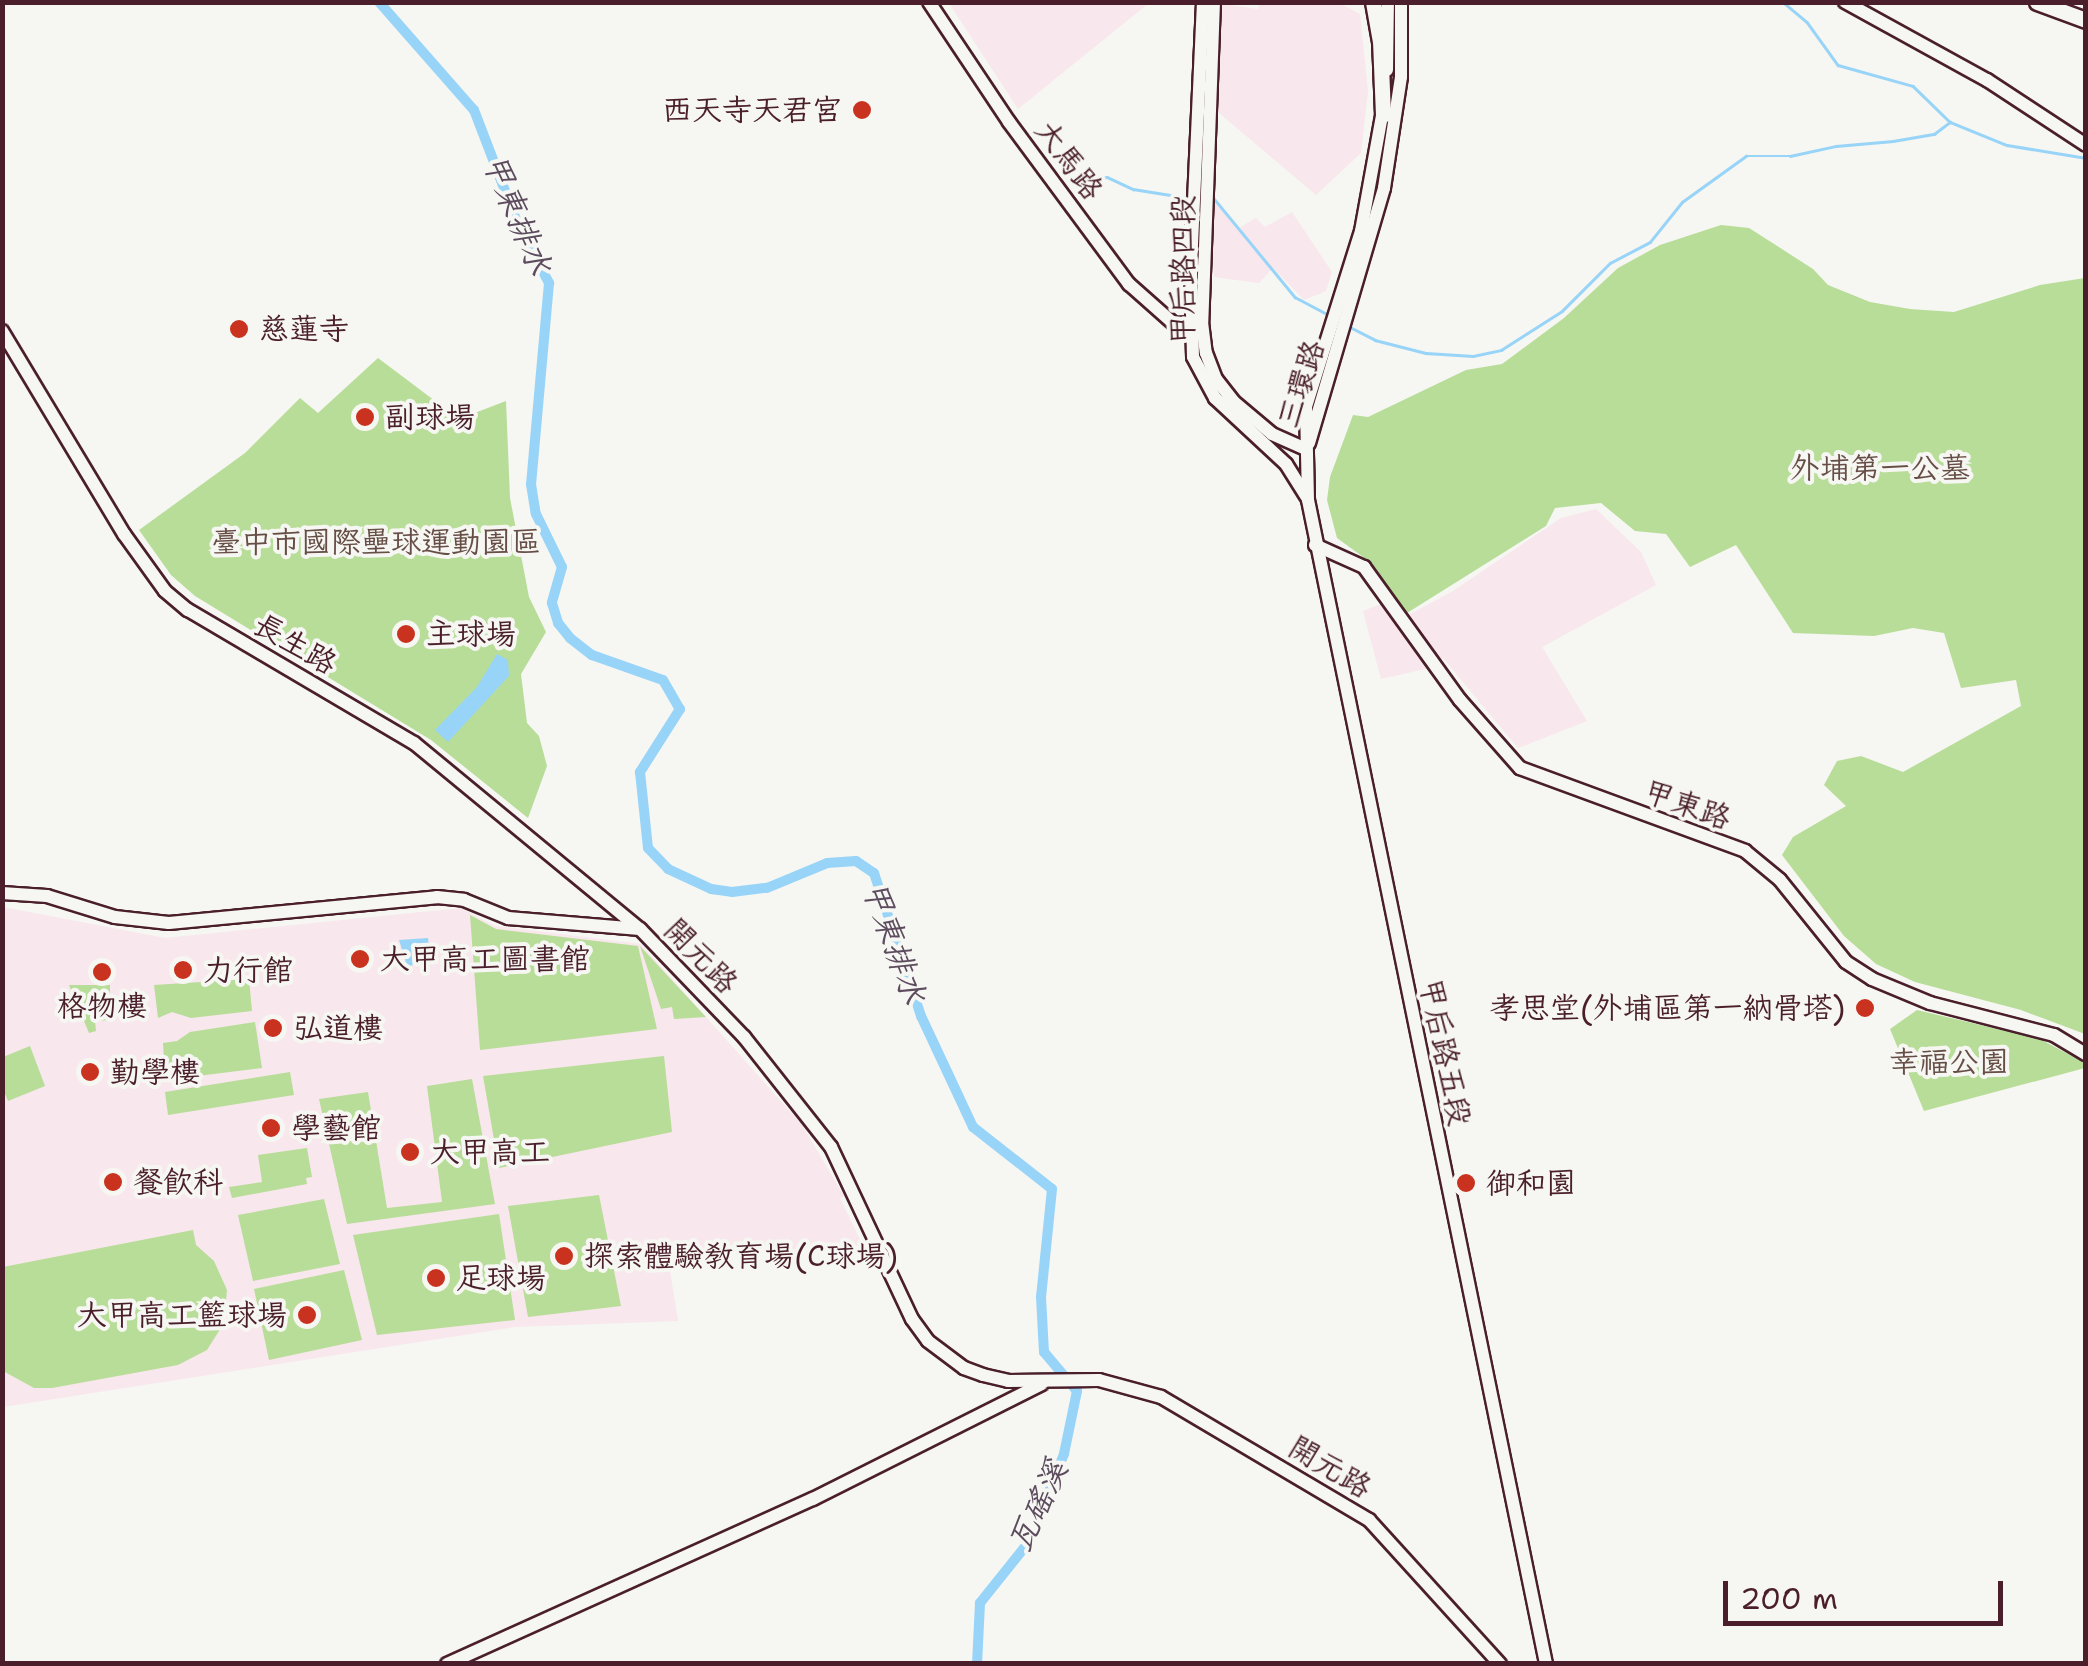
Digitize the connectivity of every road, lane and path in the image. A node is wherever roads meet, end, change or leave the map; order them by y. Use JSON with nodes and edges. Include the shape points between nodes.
{"nodes":[{"id":1,"x":929,"y":2,"type":"edge"},
{"id":2,"x":1203,"y":2,"type":"edge"},
{"id":3,"x":1214,"y":2,"type":"edge"},
{"id":4,"x":1373,"y":2,"type":"edge"},
{"id":5,"x":1388,"y":2,"type":"edge"},
{"id":6,"x":1401,"y":2,"type":"edge"},
{"id":7,"x":1845,"y":2,"type":"edge"},
{"id":8,"x":2036,"y":2,"type":"edge"},
{"id":9,"x":2058,"y":2,"type":"edge"},
{"id":10,"x":2086,"y":18,"type":"edge"},
{"id":11,"x":1383,"y":115,"type":"junction"},
{"id":12,"x":2084,"y":144,"type":"edge"},
{"id":13,"x":1195,"y":323,"type":"junction"},
{"id":14,"x":2,"y":331,"type":"edge"},
{"id":15,"x":1311,"y":419,"type":"junction"},
{"id":16,"x":1266,"y":444,"type":"junction"},
{"id":17,"x":1306,"y":450,"type":"junction"},
{"id":18,"x":1308,"y":500,"type":"junction"},
{"id":19,"x":1315,"y":546,"type":"junction"},
{"id":20,"x":2,"y":893,"type":"edge"},
{"id":21,"x":640,"y":929,"type":"junction"},
{"id":22,"x":2086,"y":1054,"type":"edge"},
{"id":23,"x":1008,"y":1381,"type":"junction"},
{"id":24,"x":1053,"y":1381,"type":"junction"},
{"id":25,"x":1002,"y":1405,"type":"junction"},
{"id":26,"x":448,"y":1664,"type":"edge"},
{"id":27,"x":1500,"y":1664,"type":"edge"},
{"id":28,"x":1546,"y":1664,"type":"edge"}],
"edges":[{"from":1,"to":13,"type":"street","name":"大馬路","via":[[1129,284],[1174,324]]},
{"from":2,"to":13,"type":"street","name":"甲后路四段"},
{"from":3,"to":13,"type":"street","name":"甲后路四段"},
{"from":4,"to":11,"type":"highway"},
{"from":5,"to":11,"type":"street","name":"三環路"},
{"from":6,"to":15,"type":"street","name":"三環路","via":[[1392,151],[1373,238]]},
{"from":7,"to":12,"type":"street","via":[[1987,80]]},
{"from":8,"to":10,"type":"highway"},
{"from":9,"to":10,"type":"highway"},
{"from":11,"to":15,"type":"street","name":"三環路","via":[[1361,231],[1310,388]]},
{"from":13,"to":16,"type":"street","name":"甲后路四段","via":[[1193,357],[1202,380]]},
{"from":13,"to":17,"type":"street","name":"甲后路四段","via":[[1216,379],[1234,401],[1272,434]]},
{"from":14,"to":21,"type":"street","name":"長生路","via":[[165,591],[414,742]]},
{"from":15,"to":17,"type":"street","name":"三環路"},
{"from":16,"to":17,"type":"street"},
{"from":16,"to":18,"type":"street","name":"甲后路四段"},
{"from":17,"to":18,"type":"street","name":"甲后路五段"},
{"from":18,"to":19,"type":"street","name":"甲后路五段"},
{"from":19,"to":22,"type":"street","name":"甲東路","via":[[1364,567],[1460,700],[1520,768],[1745,851],[1780,880],[1846,962],[1872,979],[1930,1003],[2054,1036]]},
{"from":19,"to":28,"type":"street","name":"甲后路五段"},
{"from":20,"to":21,"type":"street","name":"開元路","via":[[169,923],[437,896],[508,918]]},
{"from":21,"to":23,"type":"street","name":"開元路","via":[[744,1037],[831,1148],[928,1342],[964,1368]]},
{"from":23,"to":24,"type":"street","name":"開元路"},
{"from":23,"to":25,"type":"street"},
{"from":24,"to":25,"type":"street"},
{"from":24,"to":27,"type":"street","name":"開元路","via":[[1090,1380],[1161,1397],[1369,1520]]},
{"from":25,"to":26,"type":"street"}]}
